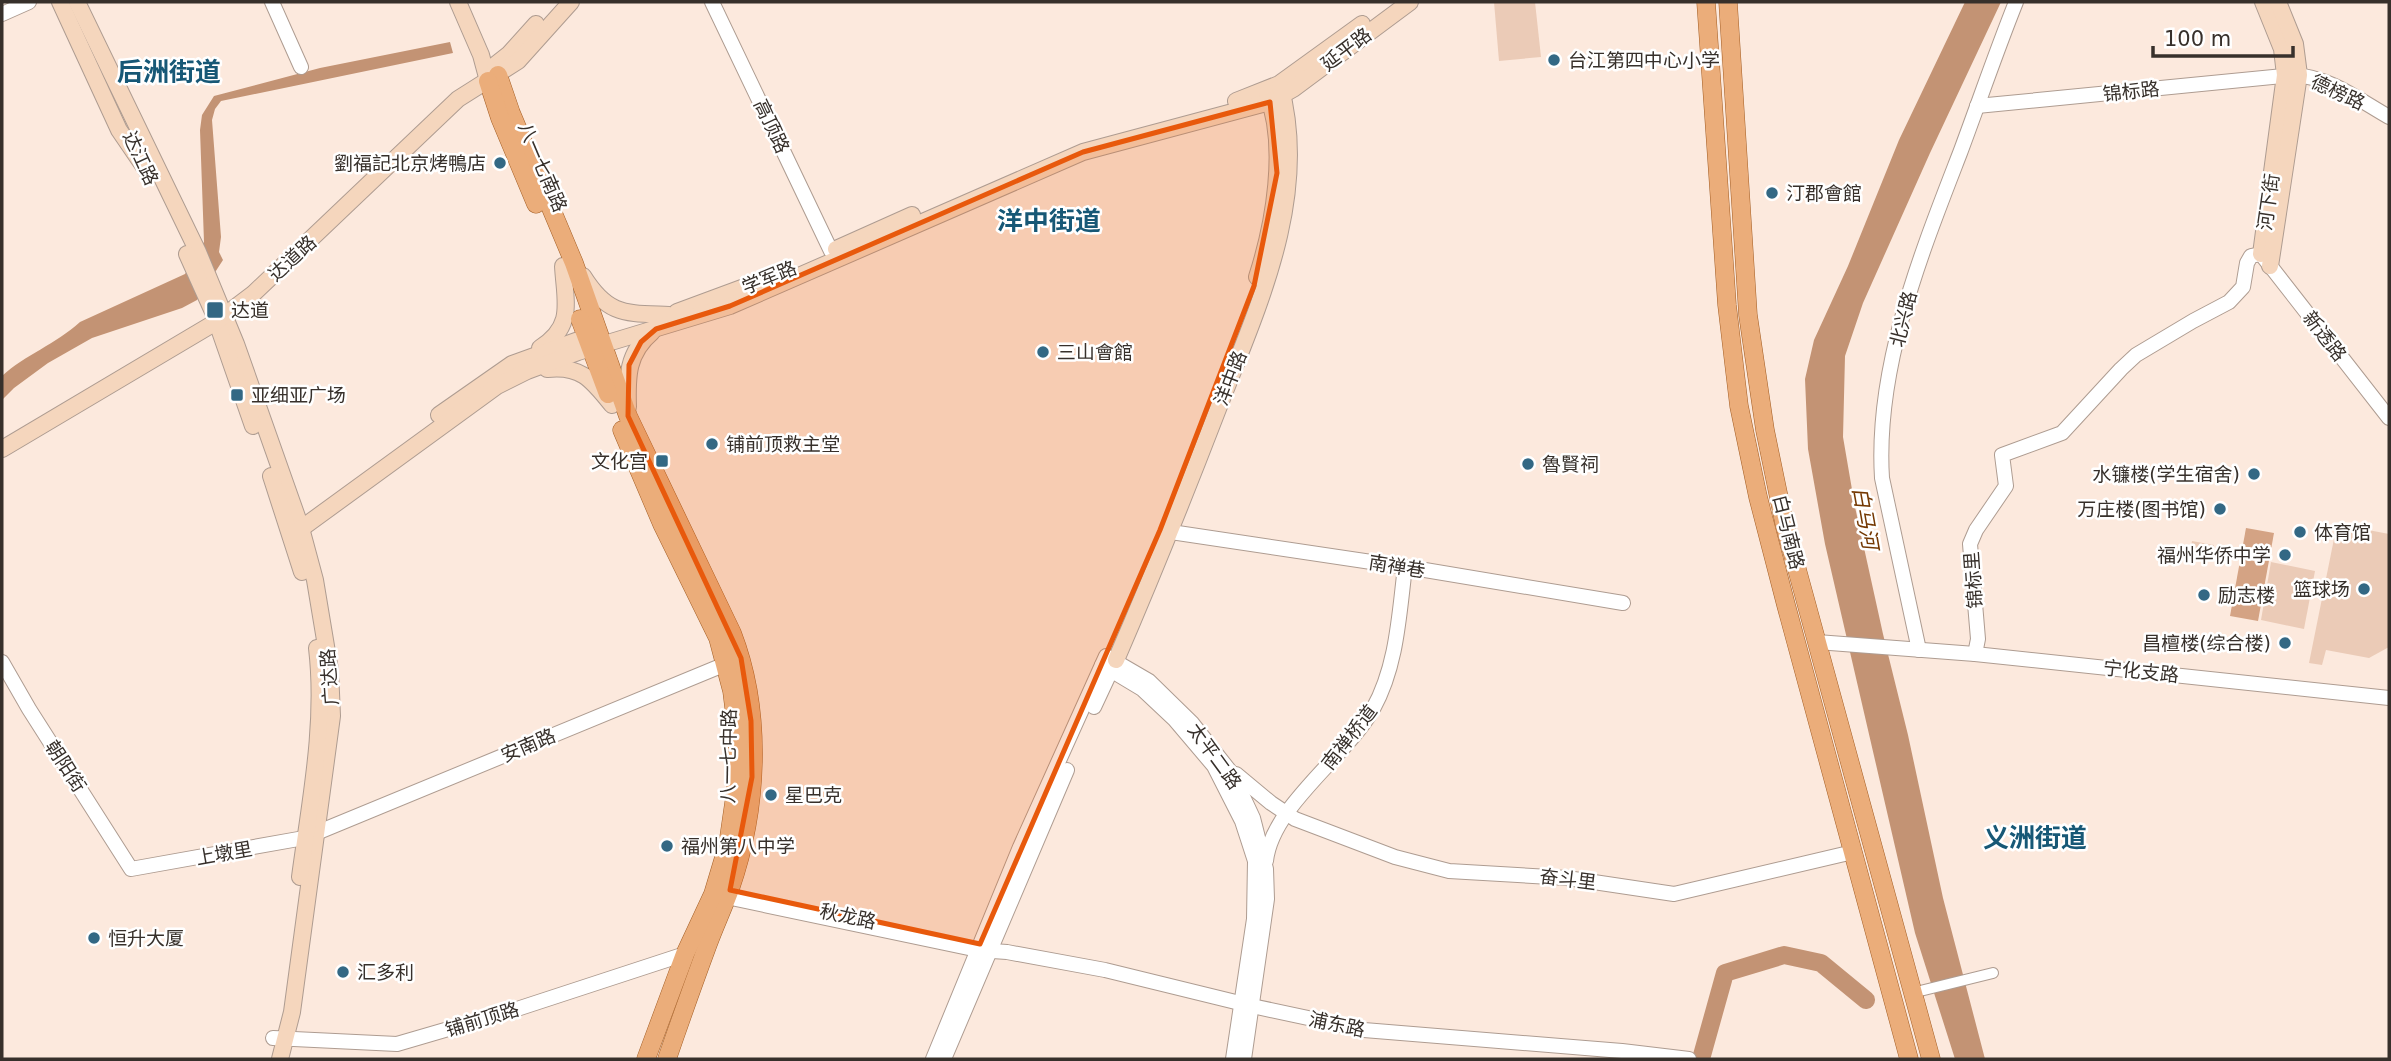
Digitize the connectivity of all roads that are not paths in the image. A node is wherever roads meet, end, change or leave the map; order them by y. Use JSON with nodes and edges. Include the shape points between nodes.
{"nodes":[{"id":1,"x":29,"y":2,"type":"edge"},
{"id":2,"x":60,"y":2,"type":"edge"},
{"id":3,"x":68,"y":2,"type":"edge"},
{"id":4,"x":77,"y":2,"type":"edge"},
{"id":5,"x":87,"y":2,"type":"edge"},
{"id":6,"x":272,"y":2,"type":"edge"},
{"id":7,"x":458,"y":2,"type":"edge"},
{"id":8,"x":468,"y":2,"type":"edge"},
{"id":9,"x":556,"y":2,"type":"edge"},
{"id":10,"x":571,"y":2,"type":"edge"},
{"id":11,"x":712,"y":2,"type":"edge"},
{"id":12,"x":1392,"y":2,"type":"edge"},
{"id":13,"x":1409,"y":2,"type":"edge"},
{"id":14,"x":1706,"y":2,"type":"edge"},
{"id":15,"x":1728,"y":2,"type":"edge"},
{"id":16,"x":2016,"y":2,"type":"edge"},
{"id":17,"x":2263,"y":2,"type":"edge"},
{"id":18,"x":2278,"y":2,"type":"edge"},
{"id":19,"x":2,"y":14,"type":"edge"},
{"id":20,"x":301,"y":66,"type":"dead end"},
{"id":21,"x":491,"y":73,"type":"junction"},
{"id":22,"x":2292,"y":75,"type":"junction"},
{"id":23,"x":1275,"y":93,"type":"junction"},
{"id":24,"x":1977,"y":106,"type":"junction"},
{"id":25,"x":2389,"y":117,"type":"edge"},
{"id":26,"x":153,"y":172,"type":"junction"},
{"id":27,"x":831,"y":251,"type":"junction"},
{"id":28,"x":2265,"y":260,"type":"junction"},
{"id":29,"x":568,"y":265,"type":"junction"},
{"id":30,"x":220,"y":315,"type":"junction"},
{"id":31,"x":669,"y":315,"type":"junction"},
{"id":32,"x":656,"y":329,"type":"junction"},
{"id":33,"x":594,"y":340,"type":"junction"},
{"id":34,"x":525,"y":365,"type":"junction"},
{"id":35,"x":612,"y":405,"type":"junction"},
{"id":36,"x":628,"y":416,"type":"junction"},
{"id":37,"x":2389,"y":418,"type":"edge"},
{"id":38,"x":2062,"y":433,"type":"joint"},
{"id":39,"x":2,"y":441,"type":"edge"},
{"id":40,"x":2,"y":449,"type":"edge"},
{"id":41,"x":294,"y":527,"type":"junction"},
{"id":42,"x":1171,"y":532,"type":"junction"},
{"id":43,"x":1405,"y":567,"type":"junction"},
{"id":44,"x":1623,"y":603,"type":"dead end"},
{"id":45,"x":1817,"y":642,"type":"junction"},
{"id":46,"x":1919,"y":650,"type":"junction"},
{"id":47,"x":1975,"y":654,"type":"junction"},
{"id":48,"x":733,"y":661,"type":"junction"},
{"id":49,"x":2,"y":662,"type":"edge"},
{"id":50,"x":1109,"y":663,"type":"junction"},
{"id":51,"x":2389,"y":698,"type":"edge"},
{"id":52,"x":1225,"y":764,"type":"junction"},
{"id":53,"x":1286,"y":815,"type":"junction"},
{"id":54,"x":310,"y":836,"type":"junction"},
{"id":55,"x":1853,"y":852,"type":"junction"},
{"id":56,"x":131,"y":869,"type":"joint"},
{"id":57,"x":1266,"y":869,"type":"junction"},
{"id":58,"x":721,"y":891,"type":"junction"},
{"id":59,"x":983,"y":948,"type":"junction"},
{"id":60,"x":685,"y":954,"type":"junction"},
{"id":61,"x":1993,"y":973,"type":"dead end"},
{"id":62,"x":1912,"y":993,"type":"junction"},
{"id":63,"x":1247,"y":1005,"type":"junction"},
{"id":64,"x":278,"y":1038,"type":"junction"},
{"id":65,"x":269,"y":1059,"type":"edge"},
{"id":66,"x":280,"y":1059,"type":"edge"},
{"id":67,"x":646,"y":1059,"type":"edge"},
{"id":68,"x":667,"y":1059,"type":"edge"},
{"id":69,"x":933,"y":1059,"type":"edge"},
{"id":70,"x":944,"y":1059,"type":"edge"},
{"id":71,"x":1233,"y":1059,"type":"edge"},
{"id":72,"x":1244,"y":1059,"type":"edge"},
{"id":73,"x":1689,"y":1059,"type":"edge"},
{"id":74,"x":1909,"y":1059,"type":"edge"},
{"id":75,"x":1931,"y":1059,"type":"edge"}],
"edges":[{"from":1,"to":19,"type":"street"},
{"from":2,"to":26,"type":"main road","via":[[119,130]]},
{"from":3,"to":26,"type":"main road","name":"达江路"},
{"from":4,"to":26,"type":"main road","name":"达江路"},
{"from":5,"to":26,"type":"main road","via":[[145,125]]},
{"from":6,"to":20,"type":"street"},
{"from":7,"to":21,"type":"main road","name":"八一七南路"},
{"from":8,"to":21,"type":"main road","name":"八一七南路"},
{"from":9,"to":21,"type":"main road"},
{"from":10,"to":21,"type":"main road","via":[[518,61]]},
{"from":11,"to":27,"type":"street","name":"高顶路"},
{"from":12,"to":23,"type":"main road","name":"延平路"},
{"from":13,"to":23,"type":"main road","name":"延平路"},
{"from":14,"to":55,"type":"main road","name":"白马南路","via":[[1726,296],[1739,406],[1758,497]]},
{"from":15,"to":45,"type":"main road","via":[[1752,354],[1774,479]]},
{"from":16,"to":24,"type":"street","name":"北兴路"},
{"from":17,"to":22,"type":"main road","name":"河下街"},
{"from":18,"to":22,"type":"main road","name":"河下街","via":[[2295,44]]},
{"from":21,"to":29,"type":"main road","name":"八一七南路","via":[[511,113]]},
{"from":21,"to":30,"type":"main road","name":"达道路","via":[[273,275]]},
{"from":22,"to":24,"type":"street","name":"锦标路"},
{"from":22,"to":25,"type":"street","name":"德榜路","via":[[2335,86]]},
{"from":22,"to":28,"type":"main road","name":"河下街"},
{"from":23,"to":27,"type":"main road","name":"学军路","via":[[1080,142]]},
{"from":23,"to":32,"type":"main road","name":"学军路","via":[[1083,152],[730,306]]},
{"from":23,"to":42,"type":"main road","name":"洋中路","via":[[1287,121],[1284,214],[1258,306]]},
{"from":23,"to":50,"type":"main road","name":"洋中路","via":[[1277,173],[1259,270]]},
{"from":24,"to":46,"type":"street","name":"北兴路","via":[[1913,277],[1893,355],[1886,408],[1881,463],[1884,492]]},
{"from":26,"to":30,"type":"main road","name":"达江路"},
{"from":27,"to":31,"type":"main road","name":"学军路"},
{"from":28,"to":37,"type":"street","name":"新透路"},
{"from":28,"to":38,"type":"street","name":"河下街","via":[[2255,254],[2248,259],[2245,281],[2235,297],[2127,363]]},
{"from":29,"to":31,"type":"main road","via":[[610,307]]},
{"from":29,"to":33,"type":"main road","name":"八一七南路"},
{"from":29,"to":34,"type":"main road","via":[[562,329]]},
{"from":30,"to":39,"type":"main road","name":"达道路"},
{"from":30,"to":40,"type":"main road","name":"达道路"},
{"from":30,"to":41,"type":"main road","name":"广达路"},
{"from":31,"to":33,"type":"main road","name":"学军路"},
{"from":32,"to":33,"type":"main road","name":"学军路"},
{"from":32,"to":36,"type":"main road","via":[[632,356]]},
{"from":33,"to":34,"type":"main road","name":"学军路"},
{"from":33,"to":35,"type":"main road","name":"八一七中路"},
{"from":33,"to":36,"type":"main road","name":"八一七中路"},
{"from":34,"to":35,"type":"main road","via":[[580,372]]},
{"from":34,"to":41,"type":"main road","name":"学军路"},
{"from":35,"to":48,"type":"main road","name":"八一七中路","via":[[662,524]]},
{"from":36,"to":48,"type":"main road","name":"八一七中路","via":[[732,633]]},
{"from":38,"to":47,"type":"street","name":"锦标里","via":[[2002,455],[2006,486],[1970,544],[1978,639]]},
{"from":41,"to":54,"type":"main road","name":"广达路","via":[[312,610],[320,681]]},
{"from":42,"to":43,"type":"street","name":"南禅巷"},
{"from":42,"to":50,"type":"main road","name":"洋中路"},
{"from":43,"to":44,"type":"street","name":"南禅巷"},
{"from":43,"to":53,"type":"street","name":"南禅桥道","via":[[1393,651],[1379,698],[1358,732]]},
{"from":45,"to":46,"type":"street","name":"宁化支路"},
{"from":45,"to":62,"type":"main road"},
{"from":46,"to":47,"type":"street","name":"宁化支路"},
{"from":47,"to":51,"type":"street","name":"宁化支路"},
{"from":48,"to":54,"type":"street","name":"安南路"},
{"from":48,"to":58,"type":"main road","name":"八一七中路","via":[[750,710],[752,777],[745,833]]},
{"from":49,"to":56,"type":"street","name":"朝阳街"},
{"from":50,"to":52,"type":"street","name":"太平二路","via":[[1140,675],[1164,694]]},
{"from":50,"to":59,"type":"street"},
{"from":50,"to":63,"type":"street","name":"太平二路","via":[[1154,698],[1191,737],[1220,776],[1242,821],[1255,861]]},
{"from":52,"to":53,"type":"street","name":"奋斗里"},
{"from":52,"to":57,"type":"street","name":"太平二路","via":[[1248,804]]},
{"from":53,"to":55,"type":"street","name":"奋斗里","via":[[1438,869],[1576,878],[1670,895]]},
{"from":53,"to":57,"type":"street","name":"南禅桥道","via":[[1269,848]]},
{"from":54,"to":56,"type":"street","name":"上墩里"},
{"from":54,"to":64,"type":"main road","name":"广达路","via":[[292,1012]]},
{"from":55,"to":74,"type":"main road","name":"白马南路"},
{"from":57,"to":63,"type":"street","name":"太平二路","via":[[1266,909]]},
{"from":58,"to":59,"type":"street","name":"秋龙路"},
{"from":58,"to":60,"type":"main road","name":"八一七中路"},
{"from":58,"to":68,"type":"main road","name":"八一七中路"},
{"from":59,"to":63,"type":"street","name":"浦东路","via":[[1128,975]]},
{"from":59,"to":69,"type":"street"},
{"from":59,"to":70,"type":"street"},
{"from":60,"to":64,"type":"street","name":"铺前顶路","via":[[397,1044]]},
{"from":60,"to":67,"type":"main road","name":"八一七中路"},
{"from":61,"to":62,"type":"street"},
{"from":62,"to":75,"type":"main road"},
{"from":63,"to":71,"type":"street","name":"太平二路"},
{"from":63,"to":72,"type":"street","name":"太平二路"},
{"from":63,"to":73,"type":"street","name":"浦东路","via":[[1381,1032]]},
{"from":64,"to":65,"type":"main road","name":"广达路"},
{"from":64,"to":66,"type":"main road","name":"广达路"}]}
